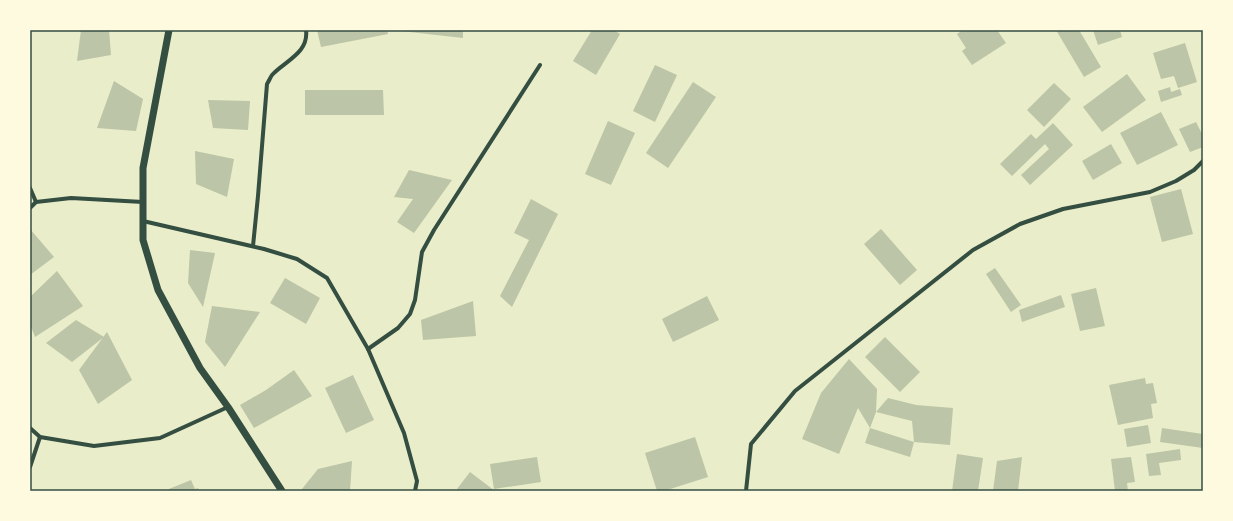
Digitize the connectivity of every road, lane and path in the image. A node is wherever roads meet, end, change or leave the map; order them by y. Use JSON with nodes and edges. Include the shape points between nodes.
{"nodes":[{"id":1,"x":169,"y":30,"type":"edge"},
{"id":2,"x":306,"y":30,"type":"edge"},
{"id":3,"x":540,"y":65,"type":"dead end"},
{"id":4,"x":1203,"y":161,"type":"edge"},
{"id":5,"x":30,"y":188,"type":"edge"},
{"id":6,"x":36,"y":202,"type":"junction"},
{"id":7,"x":143,"y":202,"type":"junction"},
{"id":8,"x":30,"y":208,"type":"edge"},
{"id":9,"x":143,"y":221,"type":"junction"},
{"id":10,"x":253,"y":246,"type":"junction"},
{"id":11,"x":368,"y":350,"type":"junction"},
{"id":12,"x":228,"y":407,"type":"junction"},
{"id":13,"x":30,"y":428,"type":"edge"},
{"id":14,"x":40,"y":437,"type":"junction"},
{"id":15,"x":30,"y":467,"type":"edge"},
{"id":16,"x":282,"y":491,"type":"edge"},
{"id":17,"x":415,"y":491,"type":"edge"},
{"id":18,"x":746,"y":491,"type":"edge"}],
"edges":[{"from":1,"to":7,"type":"street","via":[[143,168]]},
{"from":2,"to":10,"type":"street","via":[[302,48],[267,84]]},
{"from":3,"to":11,"type":"street","via":[[422,252],[415,300],[410,314],[398,328]]},
{"from":4,"to":18,"type":"street","via":[[1176,182],[1150,192],[1064,209],[1020,224],[973,250],[795,391],[752,444]]},
{"from":5,"to":6,"type":"street"},
{"from":6,"to":7,"type":"street","via":[[71,198]]},
{"from":6,"to":8,"type":"street"},
{"from":7,"to":9,"type":"street"},
{"from":9,"to":10,"type":"street"},
{"from":9,"to":12,"type":"street","via":[[144,240],[158,290],[200,368]]},
{"from":10,"to":11,"type":"street","via":[[297,259],[327,278]]},
{"from":11,"to":17,"type":"street","via":[[404,433],[417,481]]},
{"from":12,"to":14,"type":"street","via":[[160,438],[94,446]]},
{"from":12,"to":16,"type":"street"},
{"from":13,"to":14,"type":"street"},
{"from":14,"to":15,"type":"street"}]}
